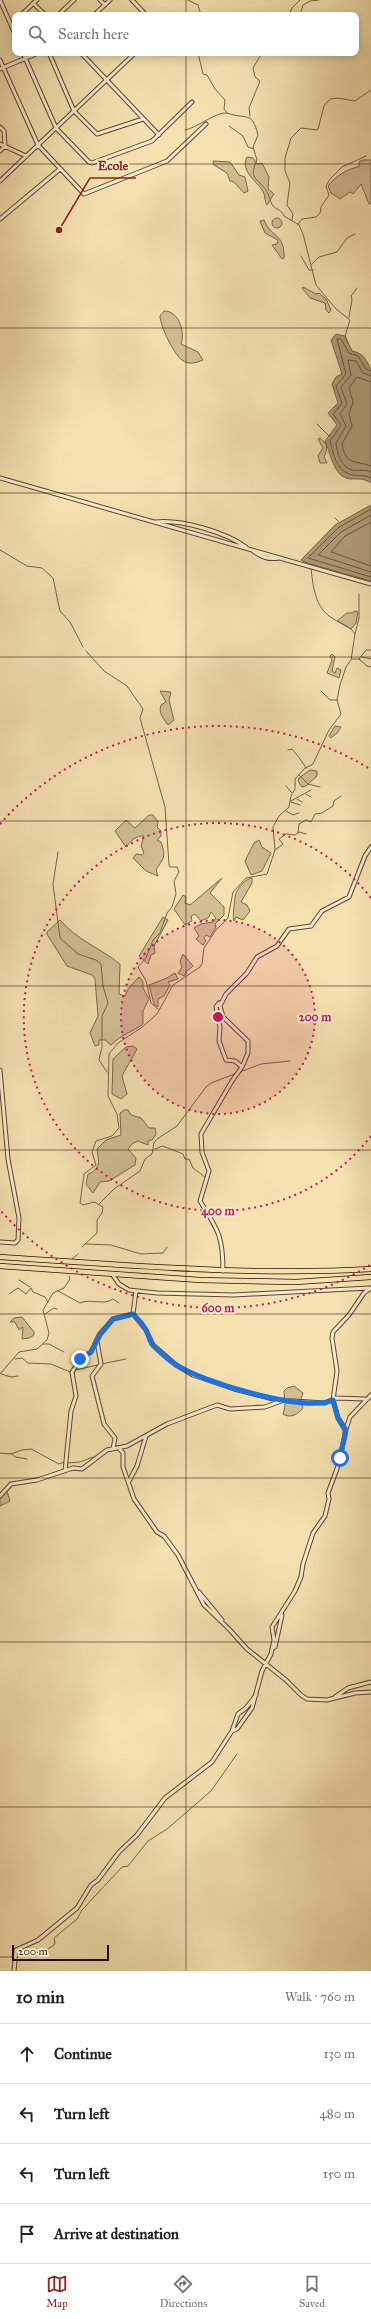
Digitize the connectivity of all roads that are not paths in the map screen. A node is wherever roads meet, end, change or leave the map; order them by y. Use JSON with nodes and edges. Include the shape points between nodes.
{"nodes":[{"id":1,"x":0,"y":0,"type":"edge"},
{"id":2,"x":37,"y":0,"type":"edge"},
{"id":3,"x":74,"y":0,"type":"edge"},
{"id":4,"x":100,"y":0,"type":"edge"},
{"id":5,"x":110,"y":0,"type":"edge"},
{"id":6,"x":132,"y":0,"type":"edge"},
{"id":7,"x":33,"y":3,"type":"junction"},
{"id":8,"x":105,"y":5,"type":"junction"},
{"id":9,"x":24,"y":12,"type":"edge"},
{"id":10,"x":42,"y":12,"type":"edge"},
{"id":11,"x":61,"y":12,"type":"edge"},
{"id":12,"x":97,"y":12,"type":"edge"},
{"id":13,"x":143,"y":12,"type":"edge"},
{"id":14,"x":11,"y":25,"type":"edge"},
{"id":15,"x":31,"y":56,"type":"edge"},
{"id":16,"x":50,"y":56,"type":"edge"},
{"id":17,"x":84,"y":56,"type":"edge"},
{"id":18,"x":132,"y":56,"type":"edge"},
{"id":19,"x":26,"y":58,"type":"junction"},
{"id":20,"x":0,"y":60,"type":"edge"},
{"id":21,"x":2,"y":69,"type":"edge"},
{"id":22,"x":106,"y":80,"type":"junction"},
{"id":23,"x":192,"y":102,"type":"dead end"},
{"id":24,"x":74,"y":111,"type":"junction"},
{"id":25,"x":144,"y":119,"type":"junction"},
{"id":26,"x":206,"y":124,"type":"dead end"},
{"id":27,"x":0,"y":127,"type":"edge"},
{"id":28,"x":56,"y":128,"type":"junction"},
{"id":29,"x":158,"y":135,"type":"junction"},
{"id":30,"x":0,"y":144,"type":"edge"},
{"id":31,"x":38,"y":145,"type":"junction"},
{"id":32,"x":5,"y":146,"type":"junction"},
{"id":33,"x":0,"y":151,"type":"edge"},
{"id":34,"x":26,"y":156,"type":"junction"},
{"id":35,"x":60,"y":170,"type":"junction"},
{"id":36,"x":0,"y":181,"type":"edge"},
{"id":37,"x":0,"y":220,"type":"edge"},
{"id":38,"x":0,"y":478,"type":"edge"},
{"id":39,"x":152,"y":522,"type":"junction"},
{"id":40,"x":249,"y":549,"type":"junction"},
{"id":41,"x":371,"y":584,"type":"edge"},
{"id":42,"x":371,"y":847,"type":"edge"},
{"id":43,"x":222,"y":1000,"type":"junction"},
{"id":44,"x":242,"y":1067,"type":"junction"},
{"id":45,"x":0,"y":1070,"type":"edge"},
{"id":46,"x":0,"y":1242,"type":"edge"},
{"id":47,"x":0,"y":1257,"type":"edge"},
{"id":48,"x":0,"y":1266,"type":"edge"},
{"id":49,"x":371,"y":1269,"type":"edge"},
{"id":50,"x":223,"y":1271,"type":"junction"},
{"id":51,"x":112,"y":1274,"type":"junction"},
{"id":52,"x":371,"y":1278,"type":"edge"},
{"id":53,"x":371,"y":1288,"type":"edge"},
{"id":54,"x":136,"y":1291,"type":"junction"},
{"id":55,"x":133,"y":1314,"type":"junction"},
{"id":56,"x":97,"y":1340,"type":"junction"},
{"id":57,"x":371,"y":1395,"type":"edge"},
{"id":58,"x":365,"y":1399,"type":"junction"},
{"id":59,"x":284,"y":1400,"type":"junction"},
{"id":60,"x":333,"y":1400,"type":"junction"},
{"id":61,"x":346,"y":1430,"type":"junction"},
{"id":62,"x":147,"y":1435,"type":"junction"},
{"id":63,"x":113,"y":1448,"type":"junction"},
{"id":64,"x":119,"y":1448,"type":"junction"},
{"id":65,"x":65,"y":1471,"type":"junction"},
{"id":66,"x":129,"y":1482,"type":"junction"},
{"id":67,"x":0,"y":1496,"type":"edge"},
{"id":68,"x":284,"y":1612,"type":"junction"},
{"id":69,"x":272,"y":1649,"type":"junction"},
{"id":70,"x":265,"y":1664,"type":"junction"},
{"id":71,"x":371,"y":1682,"type":"edge"},
{"id":72,"x":258,"y":1691,"type":"junction"},
{"id":73,"x":371,"y":1692,"type":"edge"},
{"id":74,"x":332,"y":1699,"type":"junction"},
{"id":75,"x":232,"y":1731,"type":"junction"},
{"id":76,"x":14,"y":1971,"type":"edge"}],
"edges":[{"from":1,"to":14,"type":"street"},
{"from":2,"to":7,"type":"street"},
{"from":3,"to":11,"type":"street"},
{"from":4,"to":8,"type":"street"},
{"from":5,"to":8,"type":"street"},
{"from":6,"to":13,"type":"street"},
{"from":7,"to":9,"type":"street"},
{"from":7,"to":10,"type":"street"},
{"from":8,"to":12,"type":"street"},
{"from":15,"to":19,"type":"street"},
{"from":16,"to":24,"type":"street"},
{"from":17,"to":22,"type":"street"},
{"from":18,"to":22,"type":"street"},
{"from":19,"to":21,"type":"street"},
{"from":19,"to":28,"type":"street"},
{"from":20,"to":21,"type":"street"},
{"from":21,"to":31,"type":"street"},
{"from":22,"to":24,"type":"street"},
{"from":22,"to":25,"type":"street"},
{"from":23,"to":29,"type":"street"},
{"from":24,"to":25,"type":"street","via":[[97,134]]},
{"from":24,"to":28,"type":"street"},
{"from":25,"to":29,"type":"street"},
{"from":26,"to":35,"type":"street","via":[[167,161],[89,193],[81,192]]},
{"from":27,"to":32,"type":"street","via":[[4,130]]},
{"from":28,"to":29,"type":"street","via":[[92,163],[152,141]]},
{"from":28,"to":31,"type":"street"},
{"from":30,"to":32,"type":"street"},
{"from":31,"to":34,"type":"street"},
{"from":31,"to":35,"type":"street"},
{"from":32,"to":33,"type":"street"},
{"from":32,"to":34,"type":"street"},
{"from":34,"to":36,"type":"street"},
{"from":35,"to":37,"type":"street"},
{"from":38,"to":39,"type":"street"},
{"from":39,"to":40,"type":"street"},
{"from":39,"to":40,"type":"street","via":[[172,521],[188,524],[222,534]]},
{"from":40,"to":41,"type":"street"},
{"from":42,"to":43,"type":"street","via":[[349,897],[322,911],[311,926],[289,929],[277,946],[257,957],[242,980]]},
{"from":43,"to":44,"type":"street","via":[[220,1006],[223,1017],[248,1042],[248,1053]]},
{"from":43,"to":44,"type":"street","via":[[216,1008],[220,1027],[219,1041],[226,1060],[235,1061]]},
{"from":44,"to":50,"type":"street","via":[[201,1134],[202,1152],[209,1171],[200,1201],[222,1241]]},
{"from":45,"to":46,"type":"street","via":[[8,1159],[19,1218],[18,1240],[15,1243]]},
{"from":47,"to":50,"type":"highway"},
{"from":48,"to":51,"type":"highway"},
{"from":49,"to":50,"type":"highway","via":[[321,1272]]},
{"from":51,"to":52,"type":"highway","via":[[288,1282]]},
{"from":51,"to":54,"type":"street","via":[[119,1284]]},
{"from":53,"to":54,"type":"street","via":[[234,1295]]},
{"from":53,"to":60,"type":"street","via":[[364,1292],[349,1315],[333,1332],[331,1345],[337,1371]]},
{"from":54,"to":55,"type":"street"},
{"from":55,"to":56,"type":"street","via":[[113,1319]]},
{"from":55,"to":59,"type":"street","via":[[146,1330],[153,1345],[176,1365],[193,1375],[234,1389]]},
{"from":56,"to":63,"type":"street","via":[[101,1364],[92,1376],[104,1424],[115,1438]]},
{"from":56,"to":65,"type":"street","via":[[91,1352],[80,1359],[72,1372],[76,1396],[71,1411]]},
{"from":57,"to":58,"type":"street"},
{"from":58,"to":60,"type":"street"},
{"from":58,"to":61,"type":"street","via":[[350,1417]]},
{"from":59,"to":60,"type":"street","via":[[325,1403]]},
{"from":59,"to":62,"type":"street","via":[[265,1407],[230,1409],[217,1405],[167,1424]]},
{"from":60,"to":61,"type":"street","via":[[338,1418]]},
{"from":61,"to":68,"type":"street","via":[[337,1469],[328,1493],[325,1516],[313,1533],[303,1564],[302,1577]]},
{"from":62,"to":64,"type":"street"},
{"from":62,"to":66,"type":"street"},
{"from":63,"to":64,"type":"street"},
{"from":63,"to":65,"type":"street","via":[[82,1469],[73,1468]]},
{"from":64,"to":66,"type":"street","via":[[123,1453]]},
{"from":65,"to":67,"type":"street","via":[[37,1480],[11,1484]]},
{"from":66,"to":70,"type":"street","via":[[134,1499],[157,1532],[164,1536],[178,1555],[204,1605]]},
{"from":68,"to":69,"type":"street","via":[[275,1647]]},
{"from":68,"to":69,"type":"street","via":[[272,1627]]},
{"from":69,"to":70,"type":"street"},
{"from":70,"to":72,"type":"street"},
{"from":70,"to":74,"type":"street","via":[[301,1695],[313,1700]]},
{"from":71,"to":74,"type":"street","via":[[348,1688]]},
{"from":72,"to":75,"type":"street","via":[[249,1705],[238,1714]]},
{"from":72,"to":75,"type":"street","via":[[252,1708],[237,1729]]},
{"from":73,"to":74,"type":"street","via":[[354,1693]]},
{"from":75,"to":76,"type":"street","via":[[212,1762],[165,1798],[137,1835],[91,1885],[77,1908],[38,1940],[16,1950]]}]}
